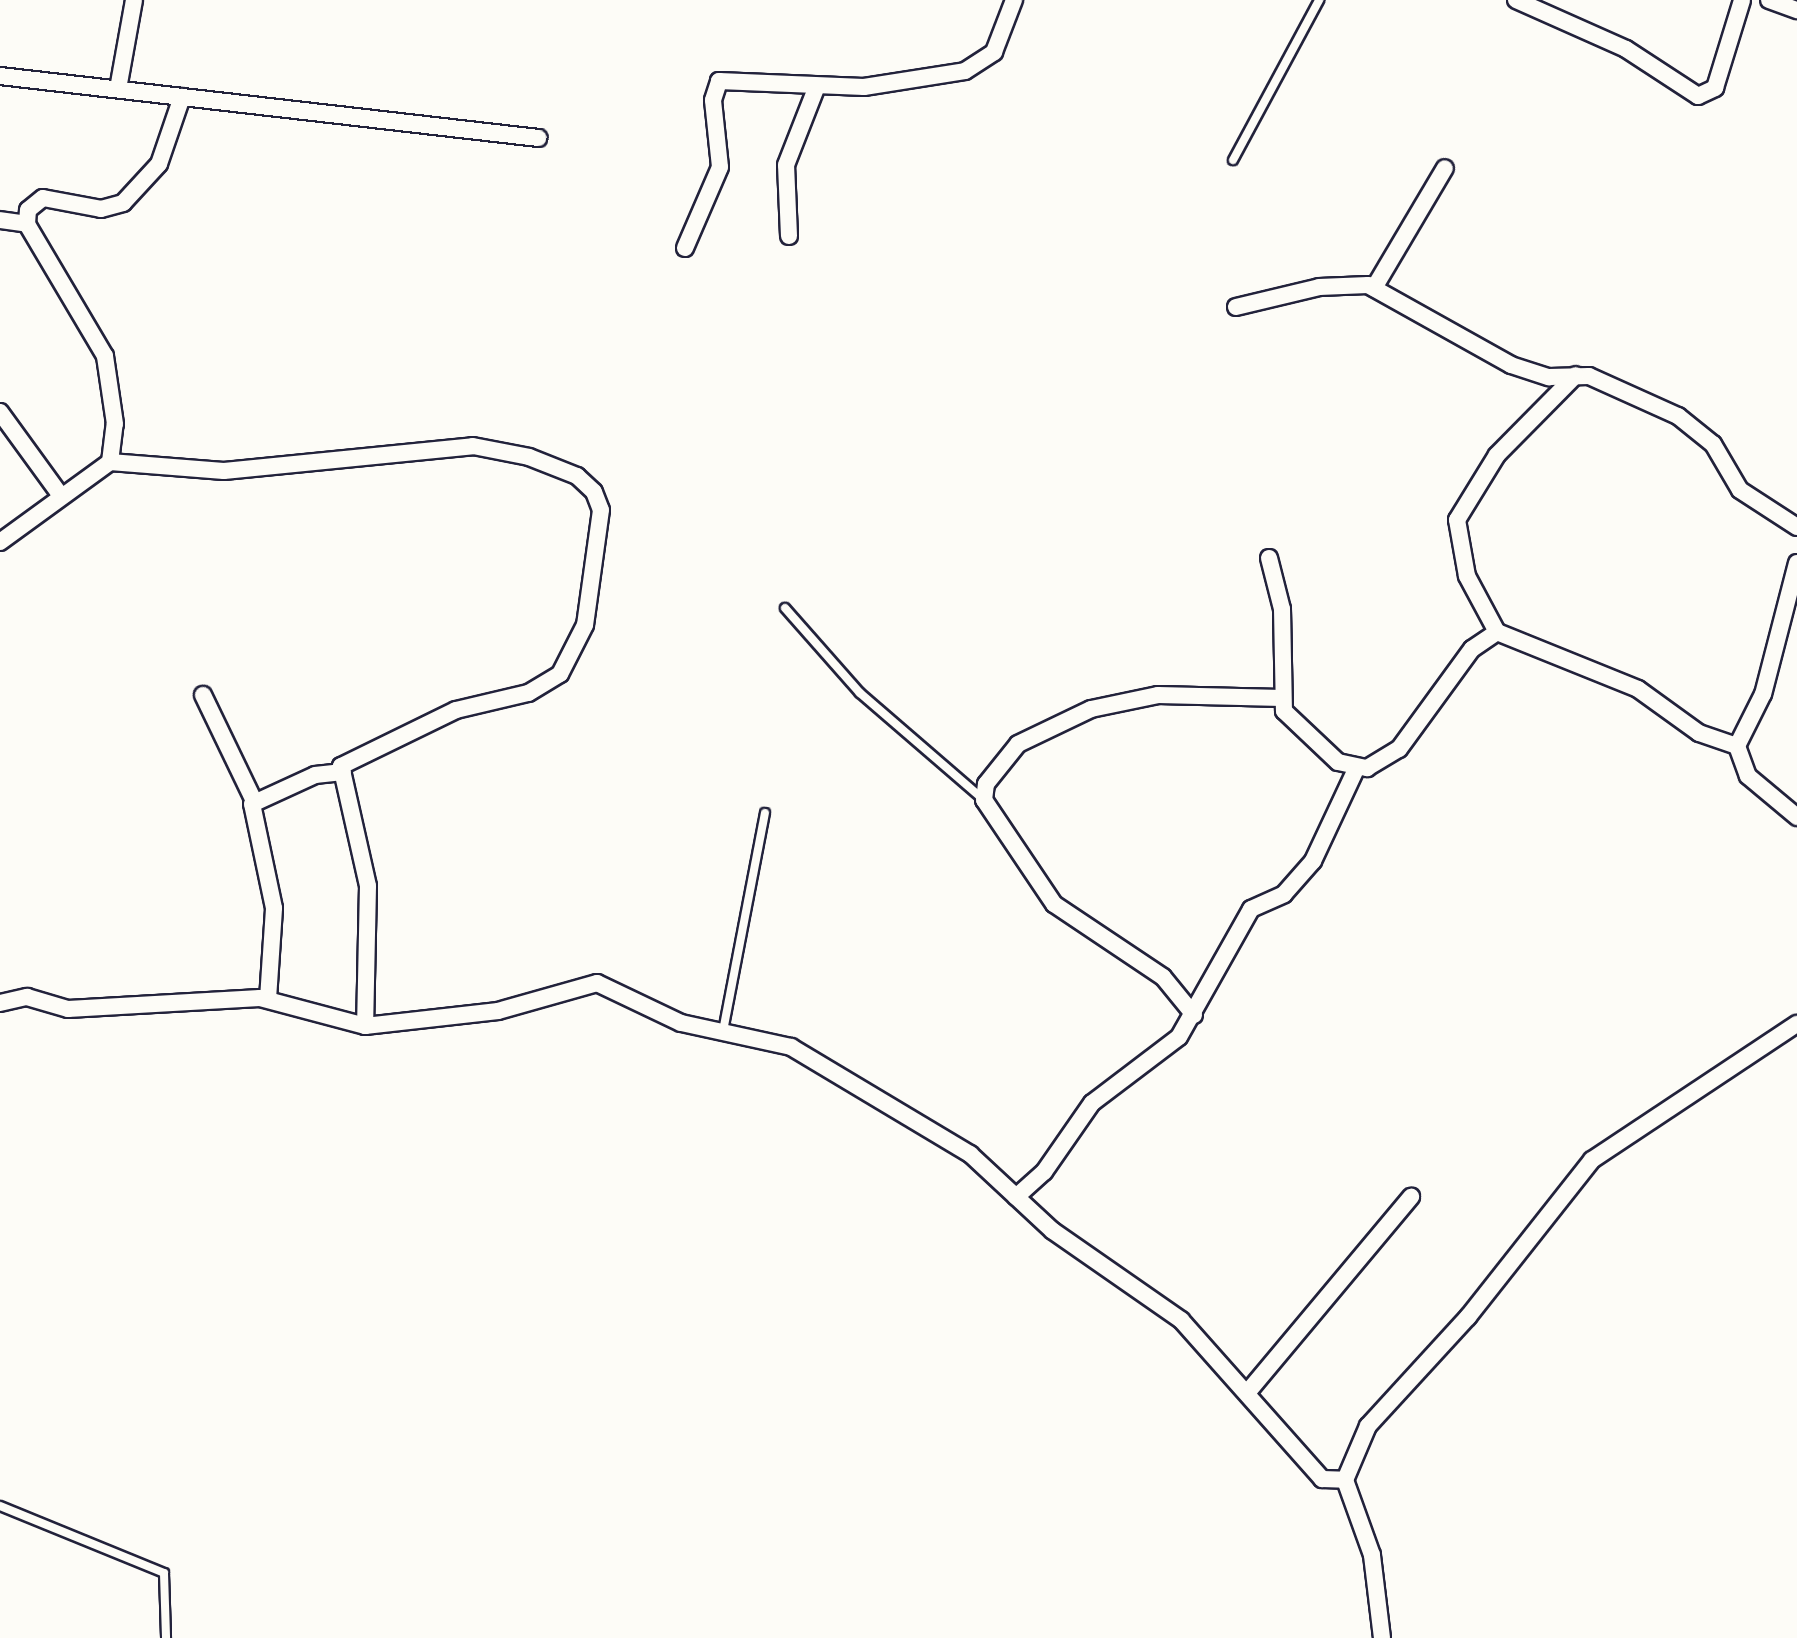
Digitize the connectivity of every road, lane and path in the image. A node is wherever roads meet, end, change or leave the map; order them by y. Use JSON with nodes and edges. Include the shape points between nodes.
{"nodes":[{"id":1,"x":134,"y":0,"type":"edge"},
{"id":2,"x":1014,"y":0,"type":"edge"},
{"id":3,"x":1319,"y":0,"type":"edge"},
{"id":4,"x":1516,"y":0,"type":"edge"},
{"id":5,"x":1742,"y":0,"type":"edge"},
{"id":6,"x":1769,"y":0,"type":"edge"},
{"id":7,"x":1797,"y":10,"type":"edge"},
{"id":8,"x":0,"y":76,"type":"edge"},
{"id":9,"x":817,"y":86,"type":"junction"},
{"id":10,"x":118,"y":89,"type":"junction"},
{"id":11,"x":182,"y":97,"type":"junction"},
{"id":12,"x":538,"y":138,"type":"dead end"},
{"id":13,"x":1233,"y":160,"type":"dead end"},
{"id":14,"x":1445,"y":168,"type":"dead end"},
{"id":15,"x":0,"y":220,"type":"edge"},
{"id":16,"x":27,"y":224,"type":"junction"},
{"id":17,"x":789,"y":236,"type":"dead end"},
{"id":18,"x":685,"y":248,"type":"dead end"},
{"id":19,"x":1374,"y":288,"type":"junction"},
{"id":20,"x":1236,"y":307,"type":"dead end"},
{"id":21,"x":1576,"y":375,"type":"junction"},
{"id":22,"x":0,"y":412,"type":"edge"},
{"id":23,"x":110,"y":462,"type":"junction"},
{"id":24,"x":61,"y":496,"type":"junction"},
{"id":25,"x":1797,"y":527,"type":"edge"},
{"id":26,"x":0,"y":542,"type":"edge"},
{"id":27,"x":1269,"y":558,"type":"dead end"},
{"id":28,"x":1797,"y":563,"type":"edge"},
{"id":29,"x":1793,"y":607,"type":"edge"},
{"id":30,"x":785,"y":608,"type":"dead end"},
{"id":31,"x":1497,"y":632,"type":"junction"},
{"id":32,"x":203,"y":695,"type":"dead end"},
{"id":33,"x":1282,"y":698,"type":"junction"},
{"id":34,"x":1737,"y":746,"type":"junction"},
{"id":35,"x":1356,"y":769,"type":"junction"},
{"id":36,"x":343,"y":772,"type":"junction"},
{"id":37,"x":984,"y":800,"type":"junction"},
{"id":38,"x":254,"y":801,"type":"junction"},
{"id":39,"x":765,"y":813,"type":"dead end"},
{"id":40,"x":1797,"y":817,"type":"edge"},
{"id":41,"x":268,"y":999,"type":"junction"},
{"id":42,"x":0,"y":1003,"type":"edge"},
{"id":43,"x":1194,"y":1015,"type":"junction"},
{"id":44,"x":1797,"y":1024,"type":"edge"},
{"id":45,"x":365,"y":1026,"type":"junction"},
{"id":46,"x":723,"y":1031,"type":"junction"},
{"id":47,"x":1016,"y":1197,"type":"junction"},
{"id":48,"x":1411,"y":1197,"type":"dead end"},
{"id":49,"x":1247,"y":1393,"type":"junction"},
{"id":50,"x":1345,"y":1480,"type":"junction"},
{"id":51,"x":0,"y":1506,"type":"edge"},
{"id":52,"x":166,"y":1638,"type":"edge"},
{"id":53,"x":1382,"y":1638,"type":"edge"}],
"edges":[{"from":1,"to":10,"type":"street"},
{"from":2,"to":9,"type":"street","via":[[994,52],[965,71],[902,85]]},
{"from":3,"to":13,"type":"lane"},
{"from":4,"to":5,"type":"street","via":[[1626,49],[1698,96],[1715,88]]},
{"from":6,"to":7,"type":"street"},
{"from":8,"to":10,"type":"street"},
{"from":9,"to":17,"type":"street","via":[[786,165]]},
{"from":9,"to":18,"type":"street","via":[[728,79],[714,86],[720,167]]},
{"from":10,"to":11,"type":"street"},
{"from":11,"to":12,"type":"street"},
{"from":11,"to":16,"type":"street","via":[[173,133],[145,186],[101,209],[43,198],[33,201]]},
{"from":14,"to":19,"type":"street"},
{"from":15,"to":16,"type":"street"},
{"from":16,"to":23,"type":"street","via":[[105,356],[115,424]]},
{"from":19,"to":20,"type":"street","via":[[1319,287]]},
{"from":19,"to":21,"type":"street","via":[[1511,365],[1536,375]]},
{"from":21,"to":25,"type":"street","via":[[1699,428],[1740,490]]},
{"from":21,"to":31,"type":"street","via":[[1497,455],[1457,520],[1467,576]]},
{"from":22,"to":24,"type":"street"},
{"from":23,"to":24,"type":"street"},
{"from":23,"to":36,"type":"street","via":[[224,471],[473,446],[529,457],[577,476],[594,492],[601,510],[585,625],[560,674],[528,693],[483,701],[373,746],[346,760]]},
{"from":24,"to":26,"type":"street"},
{"from":27,"to":33,"type":"street","via":[[1282,609]]},
{"from":28,"to":29,"type":"street"},
{"from":29,"to":34,"type":"street","via":[[1763,694]]},
{"from":30,"to":37,"type":"lane","via":[[860,693]]},
{"from":31,"to":34,"type":"street","via":[[1638,689],[1699,733]]},
{"from":31,"to":35,"type":"street","via":[[1472,649],[1399,749]]},
{"from":32,"to":38,"type":"street"},
{"from":33,"to":35,"type":"street","via":[[1293,726]]},
{"from":33,"to":37,"type":"street","via":[[1158,695],[1091,709],[1018,744],[993,772]]},
{"from":34,"to":40,"type":"street","via":[[1748,776]]},
{"from":35,"to":43,"type":"street","via":[[1313,861],[1284,894],[1251,909]]},
{"from":36,"to":38,"type":"street","via":[[315,775]]},
{"from":36,"to":45,"type":"street","via":[[368,886]]},
{"from":37,"to":43,"type":"street","via":[[1063,914],[1163,977]]},
{"from":38,"to":41,"type":"street","via":[[274,908]]},
{"from":39,"to":46,"type":"lane"},
{"from":41,"to":42,"type":"street","via":[[68,1009],[27,997]]},
{"from":41,"to":45,"type":"street"},
{"from":43,"to":47,"type":"street","via":[[1161,1053],[1092,1103],[1044,1172]]},
{"from":44,"to":50,"type":"street","via":[[1613,1144],[1571,1181],[1468,1317],[1368,1426]]},
{"from":45,"to":46,"type":"street","via":[[498,1011],[583,983],[615,989],[681,1023]]},
{"from":46,"to":47,"type":"street","via":[[810,1056],[911,1124],[957,1144]]},
{"from":47,"to":49,"type":"street","via":[[1181,1320]]},
{"from":48,"to":49,"type":"street"},
{"from":49,"to":50,"type":"street","via":[[1322,1479]]},
{"from":50,"to":53,"type":"street","via":[[1372,1555]]},
{"from":51,"to":52,"type":"lane","via":[[164,1573]]}]}
